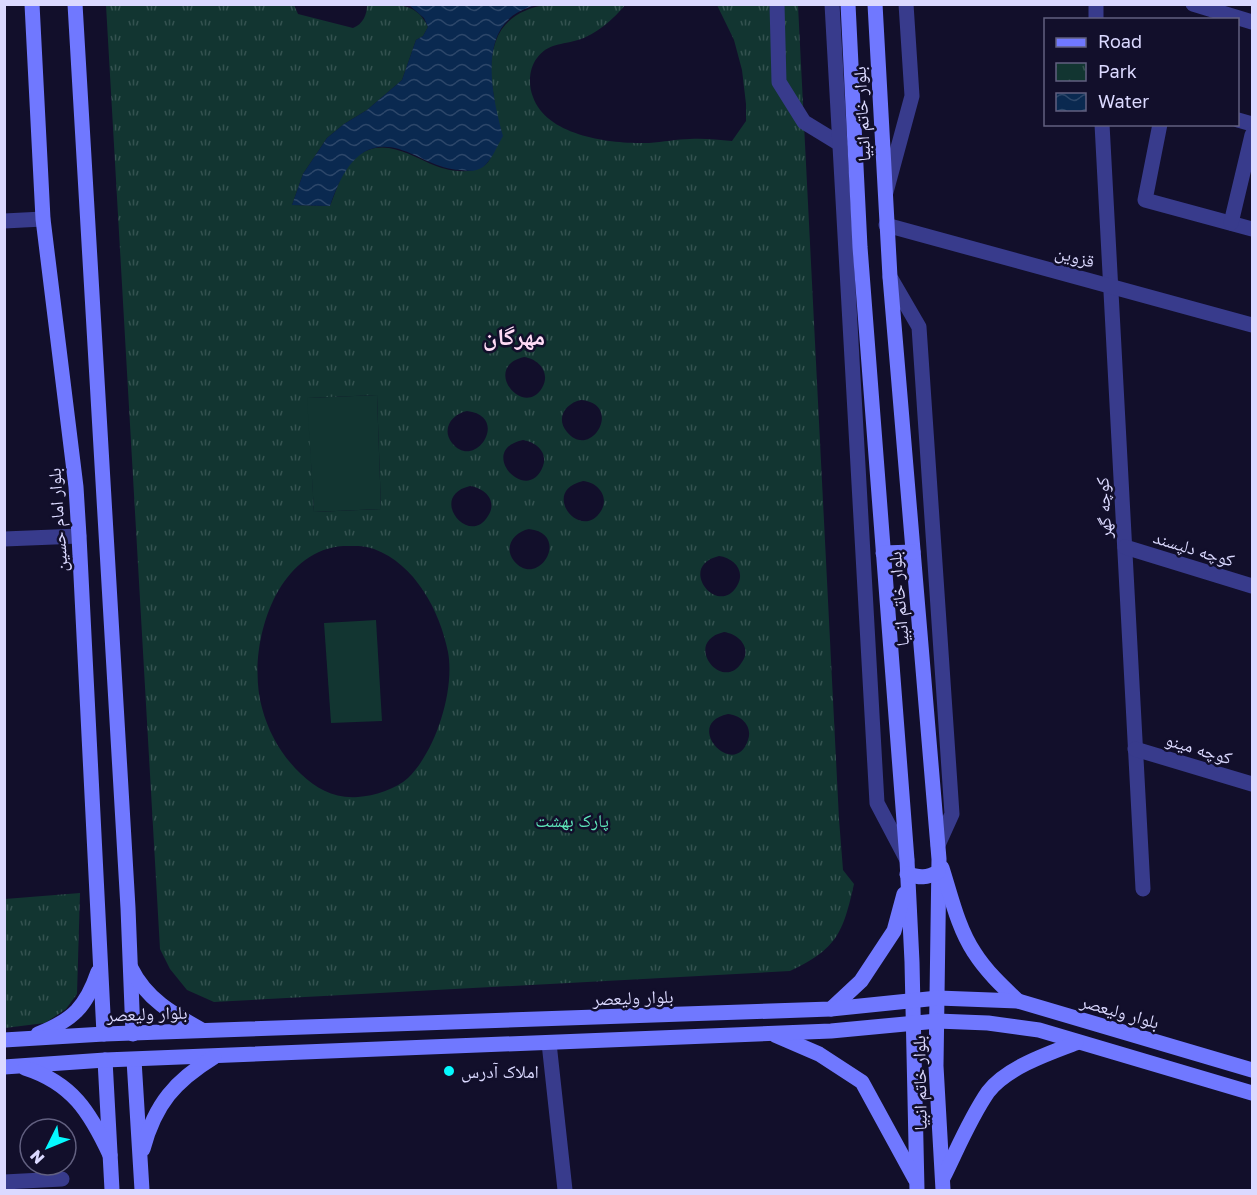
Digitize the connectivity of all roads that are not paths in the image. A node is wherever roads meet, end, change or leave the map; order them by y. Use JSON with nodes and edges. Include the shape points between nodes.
{"nodes":[{"id":1,"x":32,"y":4,"type":"edge"},
{"id":2,"x":75,"y":4,"type":"edge"},
{"id":3,"x":777,"y":4,"type":"edge"},
{"id":4,"x":831,"y":4,"type":"edge"},
{"id":5,"x":848,"y":4,"type":"edge"},
{"id":6,"x":875,"y":4,"type":"edge"},
{"id":7,"x":906,"y":4,"type":"edge"},
{"id":8,"x":1193,"y":4,"type":"edge"},
{"id":9,"x":1239,"y":18,"type":"edge"},
{"id":10,"x":1102,"y":126,"type":"edge"},
{"id":11,"x":1160,"y":126,"type":"edge"},
{"id":12,"x":1252,"y":135,"type":"edge"},
{"id":13,"x":840,"y":144,"type":"junction"},
{"id":14,"x":885,"y":198,"type":"junction"},
{"id":15,"x":43,"y":219,"type":"junction"},
{"id":16,"x":4,"y":221,"type":"edge"},
{"id":17,"x":1231,"y":223,"type":"junction"},
{"id":18,"x":886,"y":225,"type":"junction"},
{"id":19,"x":1252,"y":229,"type":"edge"},
{"id":20,"x":890,"y":277,"type":"junction"},
{"id":21,"x":1111,"y":286,"type":"junction"},
{"id":22,"x":1252,"y":326,"type":"edge"},
{"id":23,"x":103,"y":481,"type":"junction"},
{"id":24,"x":76,"y":487,"type":"junction"},
{"id":25,"x":79,"y":536,"type":"junction"},
{"id":26,"x":4,"y":539,"type":"edge"},
{"id":27,"x":1125,"y":548,"type":"junction"},
{"id":28,"x":913,"y":552,"type":"junction"},
{"id":29,"x":884,"y":553,"type":"junction"},
{"id":30,"x":1252,"y":586,"type":"edge"},
{"id":31,"x":1135,"y":749,"type":"junction"},
{"id":32,"x":1252,"y":784,"type":"edge"},
{"id":33,"x":939,"y":859,"type":"junction"},
{"id":34,"x":907,"y":871,"type":"junction"},
{"id":35,"x":1143,"y":888,"type":"dead end"},
{"id":36,"x":100,"y":964,"type":"junction"},
{"id":37,"x":130,"y":966,"type":"junction"},
{"id":38,"x":938,"y":998,"type":"junction"},
{"id":39,"x":1018,"y":1001,"type":"junction"},
{"id":40,"x":912,"y":1002,"type":"junction"},
{"id":41,"x":1040,"y":1008,"type":"junction"},
{"id":42,"x":831,"y":1009,"type":"junction"},
{"id":43,"x":937,"y":1021,"type":"junction"},
{"id":44,"x":912,"y":1022,"type":"junction"},
{"id":45,"x":1034,"y":1030,"type":"junction"},
{"id":46,"x":205,"y":1031,"type":"junction"},
{"id":47,"x":772,"y":1033,"type":"junction"},
{"id":48,"x":104,"y":1034,"type":"junction"},
{"id":49,"x":133,"y":1034,"type":"junction"},
{"id":50,"x":23,"y":1039,"type":"junction"},
{"id":51,"x":4,"y":1040,"type":"edge"},
{"id":52,"x":1076,"y":1042,"type":"junction"},
{"id":53,"x":549,"y":1043,"type":"junction"},
{"id":54,"x":214,"y":1056,"type":"junction"},
{"id":55,"x":105,"y":1060,"type":"junction"},
{"id":56,"x":134,"y":1060,"type":"junction"},
{"id":57,"x":12,"y":1066,"type":"edge"},
{"id":58,"x":1252,"y":1070,"type":"edge"},
{"id":59,"x":1252,"y":1093,"type":"edge"},
{"id":60,"x":110,"y":1155,"type":"junction"},
{"id":61,"x":140,"y":1157,"type":"junction"},
{"id":62,"x":941,"y":1157,"type":"junction"},
{"id":63,"x":916,"y":1160,"type":"junction"},
{"id":64,"x":62,"y":1179,"type":"dead end"},
{"id":65,"x":4,"y":1182,"type":"edge"},
{"id":66,"x":942,"y":1186,"type":"edge"},
{"id":67,"x":916,"y":1187,"type":"edge"},
{"id":68,"x":111,"y":1191,"type":"edge"},
{"id":69,"x":142,"y":1191,"type":"edge"},
{"id":70,"x":565,"y":1191,"type":"edge"}],
"edges":[{"from":1,"to":15,"type":"main road","name":"بلوار امام حسین"},
{"from":2,"to":23,"type":"main road"},
{"from":3,"to":13,"type":"street","via":[[779,82],[804,122]]},
{"from":4,"to":13,"type":"street"},
{"from":5,"to":29,"type":"main road","name":"بلوار خاتم انبیا","via":[[860,247]]},
{"from":6,"to":14,"type":"main road","name":"بلوار خاتم انبیا"},
{"from":7,"to":14,"type":"street","via":[[912,96]]},
{"from":8,"to":9,"type":"street"},
{"from":10,"to":21,"type":"street","name":"کوچه گهر"},
{"from":11,"to":17,"type":"street","via":[[1145,200]]},
{"from":12,"to":17,"type":"street"},
{"from":13,"to":34,"type":"street","via":[[877,803]]},
{"from":14,"to":18,"type":"main road","name":"بلوار خاتم انبیا"},
{"from":15,"to":16,"type":"street"},
{"from":15,"to":24,"type":"main road","name":"بلوار امام حسین"},
{"from":17,"to":19,"type":"street"},
{"from":18,"to":20,"type":"main road","name":"بلوار خاتم انبیا"},
{"from":18,"to":21,"type":"street","name":"قزوین"},
{"from":20,"to":28,"type":"main road","name":"بلوار خاتم انبیا"},
{"from":20,"to":33,"type":"street","via":[[920,327],[952,814]]},
{"from":21,"to":22,"type":"street","name":"قزوین"},
{"from":21,"to":27,"type":"street","name":"کوچه گهر"},
{"from":23,"to":24,"type":"main road"},
{"from":23,"to":37,"type":"main road"},
{"from":24,"to":25,"type":"main road","name":"بلوار امام حسین"},
{"from":25,"to":26,"type":"street"},
{"from":25,"to":36,"type":"main road","name":"بلوار امام حسین"},
{"from":27,"to":30,"type":"street","name":"کوچه دلپسند"},
{"from":27,"to":31,"type":"street","name":"کوچه گهر"},
{"from":28,"to":29,"type":"main road"},
{"from":28,"to":33,"type":"main road","name":"بلوار خاتم انبیا"},
{"from":29,"to":34,"type":"main road","name":"بلوار خاتم انبیا"},
{"from":31,"to":32,"type":"street","name":"کوچه مینو"},
{"from":31,"to":35,"type":"street","name":"کوچه گهر"},
{"from":33,"to":34,"type":"main road","via":[[929,877],[919,878]]},
{"from":33,"to":38,"type":"main road","name":"بلوار خاتم انبیا"},
{"from":33,"to":39,"type":"main road","via":[[973,951]]},
{"from":34,"to":40,"type":"main road","name":"بلوار خاتم انبیا"},
{"from":34,"to":42,"type":"main road","via":[[894,931],[861,981]]},
{"from":36,"to":48,"type":"main road","name":"بلوار امام حسین"},
{"from":36,"to":50,"type":"main road","via":[[92,989],[80,1008],[63,1023]]},
{"from":37,"to":46,"type":"main road","via":[[151,997],[169,1012]]},
{"from":37,"to":49,"type":"main road"},
{"from":38,"to":39,"type":"main road","name":"بلوار ولیعصر"},
{"from":38,"to":40,"type":"main road","name":"بلوار ولیعصر"},
{"from":38,"to":43,"type":"main road","name":"بلوار خاتم انبیا"},
{"from":39,"to":41,"type":"main road","name":"بلوار ولیعصر"},
{"from":40,"to":42,"type":"main road","name":"بلوار ولیعصر"},
{"from":40,"to":44,"type":"main road","name":"بلوار خاتم انبیا"},
{"from":41,"to":45,"type":"main road","via":[[1032,1018]]},
{"from":41,"to":58,"type":"main road","name":"بلوار ولیعصر"},
{"from":42,"to":46,"type":"main road","name":"بلوار ولیعصر"},
{"from":43,"to":44,"type":"main road"},
{"from":43,"to":45,"type":"main road"},
{"from":43,"to":62,"type":"main road","name":"بلوار خاتم انبیا"},
{"from":44,"to":47,"type":"main road"},
{"from":44,"to":63,"type":"main road","name":"بلوار خاتم انبیا"},
{"from":45,"to":52,"type":"main road"},
{"from":46,"to":49,"type":"main road","name":"بلوار ولیعصر"},
{"from":47,"to":53,"type":"main road"},
{"from":47,"to":67,"type":"main road","via":[[819,1054],[862,1082]]},
{"from":48,"to":49,"type":"main road","name":"بلوار ولیعصر"},
{"from":48,"to":50,"type":"main road","name":"بلوار ولیعصر"},
{"from":50,"to":51,"type":"main road","name":"بلوار ولیعصر"},
{"from":52,"to":59,"type":"main road"},
{"from":52,"to":66,"type":"main road","via":[[1014,1070],[989,1090]]},
{"from":53,"to":54,"type":"main road"},
{"from":53,"to":70,"type":"street"},
{"from":54,"to":56,"type":"main road"},
{"from":54,"to":61,"type":"main road","via":[[166,1096]]},
{"from":55,"to":56,"type":"main road"},
{"from":55,"to":57,"type":"main road"},
{"from":55,"to":60,"type":"main road"},
{"from":56,"to":61,"type":"main road"},
{"from":57,"to":60,"type":"main road","via":[[52,1079],[73,1094],[92,1119]]},
{"from":60,"to":68,"type":"main road"},
{"from":61,"to":69,"type":"main road"},
{"from":62,"to":63,"type":"main road","via":[[927,1150]]},
{"from":62,"to":66,"type":"main road","name":"بلوار خاتم انبیا"},
{"from":63,"to":67,"type":"main road","name":"بلوار خاتم انبیا"},
{"from":64,"to":65,"type":"street"}]}
